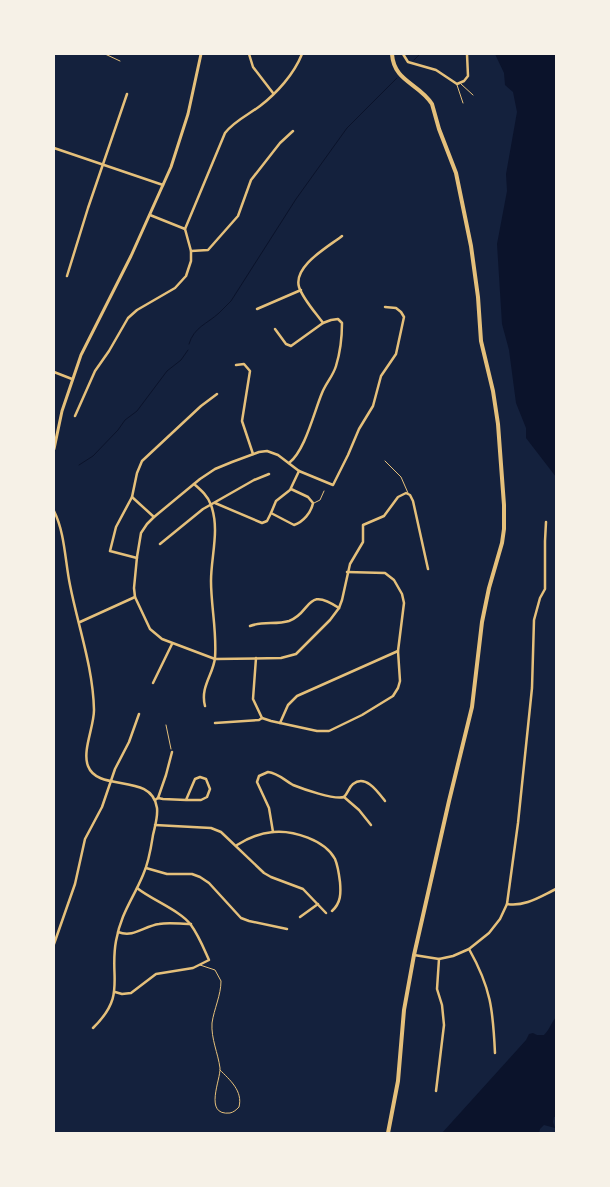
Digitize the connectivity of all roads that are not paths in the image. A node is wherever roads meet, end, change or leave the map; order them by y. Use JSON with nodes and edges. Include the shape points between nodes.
{"nodes":[{"id":1,"x":105,"y":54,"type":"edge"},
{"id":2,"x":201,"y":54,"type":"edge"},
{"id":3,"x":249,"y":54,"type":"edge"},
{"id":4,"x":302,"y":54,"type":"edge"},
{"id":5,"x":392,"y":54,"type":"edge"},
{"id":6,"x":403,"y":54,"type":"edge"},
{"id":7,"x":467,"y":54,"type":"edge"},
{"id":8,"x":120,"y":61,"type":"dead end"},
{"id":9,"x":459,"y":84,"type":"junction"},
{"id":10,"x":273,"y":93,"type":"junction"},
{"id":11,"x":128,"y":94,"type":"dead end"},
{"id":12,"x":473,"y":95,"type":"dead end"},
{"id":13,"x":464,"y":102,"type":"dead end"},
{"id":14,"x":293,"y":131,"type":"dead end"},
{"id":15,"x":54,"y":148,"type":"edge"},
{"id":16,"x":103,"y":165,"type":"junction"},
{"id":17,"x":164,"y":186,"type":"junction"},
{"id":18,"x":150,"y":215,"type":"junction"},
{"id":19,"x":185,"y":229,"type":"junction"},
{"id":20,"x":342,"y":236,"type":"dead end"},
{"id":21,"x":191,"y":251,"type":"junction"},
{"id":22,"x":67,"y":276,"type":"dead end"},
{"id":23,"x":301,"y":290,"type":"junction"},
{"id":24,"x":385,"y":307,"type":"dead end"},
{"id":25,"x":257,"y":309,"type":"dead end"},
{"id":26,"x":322,"y":323,"type":"junction"},
{"id":27,"x":275,"y":329,"type":"dead end"},
{"id":28,"x":236,"y":365,"type":"dead end"},
{"id":29,"x":54,"y":372,"type":"edge"},
{"id":30,"x":72,"y":380,"type":"junction"},
{"id":31,"x":217,"y":394,"type":"dead end"},
{"id":32,"x":75,"y":416,"type":"dead end"},
{"id":33,"x":54,"y":448,"type":"edge"},
{"id":34,"x":253,"y":454,"type":"junction"},
{"id":35,"x":386,"y":461,"type":"dead end"},
{"id":36,"x":289,"y":463,"type":"junction"},
{"id":37,"x":299,"y":471,"type":"junction"},
{"id":38,"x":269,"y":474,"type":"dead end"},
{"id":39,"x":194,"y":484,"type":"junction"},
{"id":40,"x":291,"y":489,"type":"junction"},
{"id":41,"x":324,"y":491,"type":"dead end"},
{"id":42,"x":409,"y":493,"type":"junction"},
{"id":43,"x":132,"y":497,"type":"junction"},
{"id":44,"x":215,"y":502,"type":"junction"},
{"id":45,"x":313,"y":503,"type":"junction"},
{"id":46,"x":211,"y":504,"type":"junction"},
{"id":47,"x":54,"y":511,"type":"edge"},
{"id":48,"x":271,"y":513,"type":"junction"},
{"id":49,"x":154,"y":517,"type":"junction"},
{"id":50,"x":546,"y":522,"type":"dead end"},
{"id":51,"x":160,"y":544,"type":"dead end"},
{"id":52,"x":136,"y":558,"type":"junction"},
{"id":53,"x":428,"y":570,"type":"dead end"},
{"id":54,"x":348,"y":572,"type":"junction"},
{"id":55,"x":136,"y":597,"type":"junction"},
{"id":56,"x":339,"y":608,"type":"junction"},
{"id":57,"x":80,"y":622,"type":"junction"},
{"id":58,"x":250,"y":626,"type":"dead end"},
{"id":59,"x":172,"y":644,"type":"junction"},
{"id":60,"x":398,"y":651,"type":"junction"},
{"id":61,"x":256,"y":658,"type":"junction"},
{"id":62,"x":215,"y":659,"type":"junction"},
{"id":63,"x":153,"y":684,"type":"dead end"},
{"id":64,"x":205,"y":706,"type":"dead end"},
{"id":65,"x":139,"y":714,"type":"dead end"},
{"id":66,"x":262,"y":718,"type":"junction"},
{"id":67,"x":215,"y":723,"type":"dead end"},
{"id":68,"x":280,"y":723,"type":"junction"},
{"id":69,"x":172,"y":752,"type":"road end"},
{"id":70,"x":111,"y":781,"type":"junction"},
{"id":71,"x":344,"y":797,"type":"junction"},
{"id":72,"x":156,"y":799,"type":"junction"},
{"id":73,"x":186,"y":800,"type":"junction"},
{"id":74,"x":385,"y":801,"type":"dead end"},
{"id":75,"x":155,"y":825,"type":"junction"},
{"id":76,"x":371,"y":825,"type":"dead end"},
{"id":77,"x":272,"y":832,"type":"junction"},
{"id":78,"x":237,"y":845,"type":"junction"},
{"id":79,"x":146,"y":868,"type":"junction"},
{"id":80,"x":137,"y":888,"type":"junction"},
{"id":81,"x":556,"y":889,"type":"edge"},
{"id":82,"x":318,"y":904,"type":"junction"},
{"id":83,"x":507,"y":904,"type":"junction"},
{"id":84,"x":332,"y":911,"type":"dead end"},
{"id":85,"x":326,"y":913,"type":"dead end"},
{"id":86,"x":300,"y":918,"type":"dead end"},
{"id":87,"x":191,"y":924,"type":"junction"},
{"id":88,"x":288,"y":929,"type":"dead end"},
{"id":89,"x":118,"y":932,"type":"junction"},
{"id":90,"x":54,"y":944,"type":"edge"},
{"id":91,"x":469,"y":950,"type":"junction"},
{"id":92,"x":414,"y":955,"type":"junction"},
{"id":93,"x":439,"y":959,"type":"junction"},
{"id":94,"x":200,"y":965,"type":"junction"},
{"id":95,"x":115,"y":992,"type":"junction"},
{"id":96,"x":93,"y":1028,"type":"dead end"},
{"id":97,"x":494,"y":1053,"type":"dead end"},
{"id":98,"x":220,"y":1070,"type":"junction"},
{"id":99,"x":436,"y":1091,"type":"dead end"},
{"id":100,"x":388,"y":1133,"type":"edge"}],
"edges":[{"from":1,"to":8,"type":"lane"},
{"from":2,"to":17,"type":"street","via":[[188,114]]},
{"from":3,"to":10,"type":"street","via":[[253,67]]},
{"from":4,"to":10,"type":"street","via":[[291,74]]},
{"from":5,"to":92,"type":"main road","via":[[401,76],[432,104],[459,182],[477,283],[481,341],[496,406],[504,513],[502,543],[482,622],[472,707]]},
{"from":6,"to":9,"type":"street","via":[[408,62],[436,70]]},
{"from":7,"to":9,"type":"street","via":[[469,72]]},
{"from":9,"to":12,"type":"lane"},
{"from":9,"to":13,"type":"lane"},
{"from":10,"to":19,"type":"street","via":[[225,133]]},
{"from":11,"to":16,"type":"street"},
{"from":14,"to":21,"type":"street","via":[[251,180],[238,216],[217,242],[208,250]]},
{"from":15,"to":16,"type":"street"},
{"from":16,"to":17,"type":"street"},
{"from":16,"to":22,"type":"street"},
{"from":17,"to":18,"type":"street"},
{"from":18,"to":19,"type":"street"},
{"from":18,"to":30,"type":"street","via":[[81,355]]},
{"from":19,"to":21,"type":"street"},
{"from":20,"to":23,"type":"street","via":[[302,269],[298,280]]},
{"from":21,"to":32,"type":"street","via":[[191,265],[183,281],[132,314],[124,323],[95,371]]},
{"from":23,"to":25,"type":"street"},
{"from":23,"to":26,"type":"street"},
{"from":24,"to":37,"type":"street","via":[[398,310],[404,321],[395,358],[381,376],[372,406],[333,485]]},
{"from":26,"to":27,"type":"street","via":[[290,346]]},
{"from":26,"to":36,"type":"street","via":[[336,319],[342,323],[337,364],[297,453]]},
{"from":28,"to":34,"type":"street","via":[[244,364],[250,371],[242,421]]},
{"from":29,"to":30,"type":"street"},
{"from":30,"to":33,"type":"street"},
{"from":31,"to":43,"type":"street","via":[[146,456],[136,473]]},
{"from":34,"to":36,"type":"street","via":[[270,452]]},
{"from":34,"to":39,"type":"street","via":[[215,469]]},
{"from":35,"to":42,"type":"lane","via":[[401,477]]},
{"from":36,"to":37,"type":"street"},
{"from":37,"to":40,"type":"street"},
{"from":38,"to":44,"type":"street"},
{"from":39,"to":46,"type":"street"},
{"from":39,"to":49,"type":"street"},
{"from":40,"to":45,"type":"street"},
{"from":40,"to":48,"type":"street","via":[[276,500]]},
{"from":41,"to":45,"type":"lane","via":[[320,500]]},
{"from":42,"to":53,"type":"street"},
{"from":42,"to":54,"type":"street","via":[[398,497],[381,518],[363,525],[363,542]]},
{"from":43,"to":49,"type":"street"},
{"from":43,"to":52,"type":"street","via":[[116,527],[110,551]]},
{"from":44,"to":46,"type":"street"},
{"from":44,"to":48,"type":"street","via":[[262,523]]},
{"from":45,"to":48,"type":"street","via":[[306,517],[294,525]]},
{"from":46,"to":51,"type":"street"},
{"from":46,"to":62,"type":"street","via":[[215,532],[211,581]]},
{"from":47,"to":57,"type":"street"},
{"from":49,"to":52,"type":"street","via":[[142,533]]},
{"from":50,"to":83,"type":"street","via":[[545,589],[534,620],[532,688]]},
{"from":52,"to":55,"type":"street"},
{"from":54,"to":56,"type":"street"},
{"from":54,"to":60,"type":"street","via":[[382,572],[397,585],[404,603]]},
{"from":55,"to":57,"type":"street"},
{"from":55,"to":59,"type":"street","via":[[150,628]]},
{"from":56,"to":58,"type":"street","via":[[316,600],[289,621]]},
{"from":56,"to":61,"type":"street","via":[[296,654],[286,658]]},
{"from":57,"to":70,"type":"street","via":[[94,711],[87,764],[94,775]]},
{"from":59,"to":62,"type":"street"},
{"from":59,"to":63,"type":"street"},
{"from":60,"to":68,"type":"street","via":[[297,696],[288,705]]},
{"from":60,"to":68,"type":"street","via":[[399,685],[395,694],[386,701],[329,731]]},
{"from":61,"to":62,"type":"street"},
{"from":61,"to":66,"type":"street","via":[[252,699]]},
{"from":62,"to":64,"type":"street","via":[[204,688]]},
{"from":65,"to":70,"type":"street"},
{"from":66,"to":67,"type":"street"},
{"from":66,"to":68,"type":"street"},
{"from":69,"to":72,"type":"street"},
{"from":70,"to":72,"type":"street","via":[[139,787]]},
{"from":70,"to":90,"type":"street","via":[[83,843],[75,884]]},
{"from":71,"to":74,"type":"street","via":[[352,784],[362,781],[370,784]]},
{"from":71,"to":76,"type":"street"},
{"from":71,"to":77,"type":"street","via":[[337,798],[298,786],[274,773],[264,773],[257,782],[269,808]]},
{"from":72,"to":73,"type":"street"},
{"from":72,"to":75,"type":"street"},
{"from":73,"to":73,"type":"street","via":[[207,797],[210,789],[206,779],[195,779]]},
{"from":75,"to":78,"type":"street","via":[[211,828]]},
{"from":75,"to":79,"type":"street"},
{"from":77,"to":78,"type":"street"},
{"from":77,"to":84,"type":"street","via":[[315,840],[331,853],[337,867],[340,895]]},
{"from":78,"to":82,"type":"street","via":[[268,876],[299,887]]},
{"from":79,"to":80,"type":"street"},
{"from":79,"to":88,"type":"street","via":[[200,877],[241,918]]},
{"from":80,"to":87,"type":"street"},
{"from":80,"to":89,"type":"street","via":[[123,914]]},
{"from":81,"to":83,"type":"street","via":[[536,899]]},
{"from":82,"to":85,"type":"street"},
{"from":82,"to":86,"type":"street"},
{"from":83,"to":91,"type":"street","via":[[489,933]]},
{"from":87,"to":89,"type":"street","via":[[165,923],[130,934]]},
{"from":87,"to":94,"type":"street","via":[[209,960]]},
{"from":89,"to":95,"type":"street","via":[[114,951]]},
{"from":91,"to":93,"type":"street"},
{"from":91,"to":97,"type":"street","via":[[490,996]]},
{"from":92,"to":93,"type":"street"},
{"from":92,"to":100,"type":"main road"},
{"from":93,"to":99,"type":"street","via":[[437,989],[444,1026]]},
{"from":94,"to":95,"type":"street","via":[[156,974],[131,993]]},
{"from":94,"to":98,"type":"lane","via":[[215,970],[221,981],[212,1028]]},
{"from":95,"to":96,"type":"street","via":[[107,1012]]},
{"from":98,"to":98,"type":"lane","via":[[214,1102],[222,1111],[230,1113],[239,1107],[240,1098],[236,1088]]}]}
